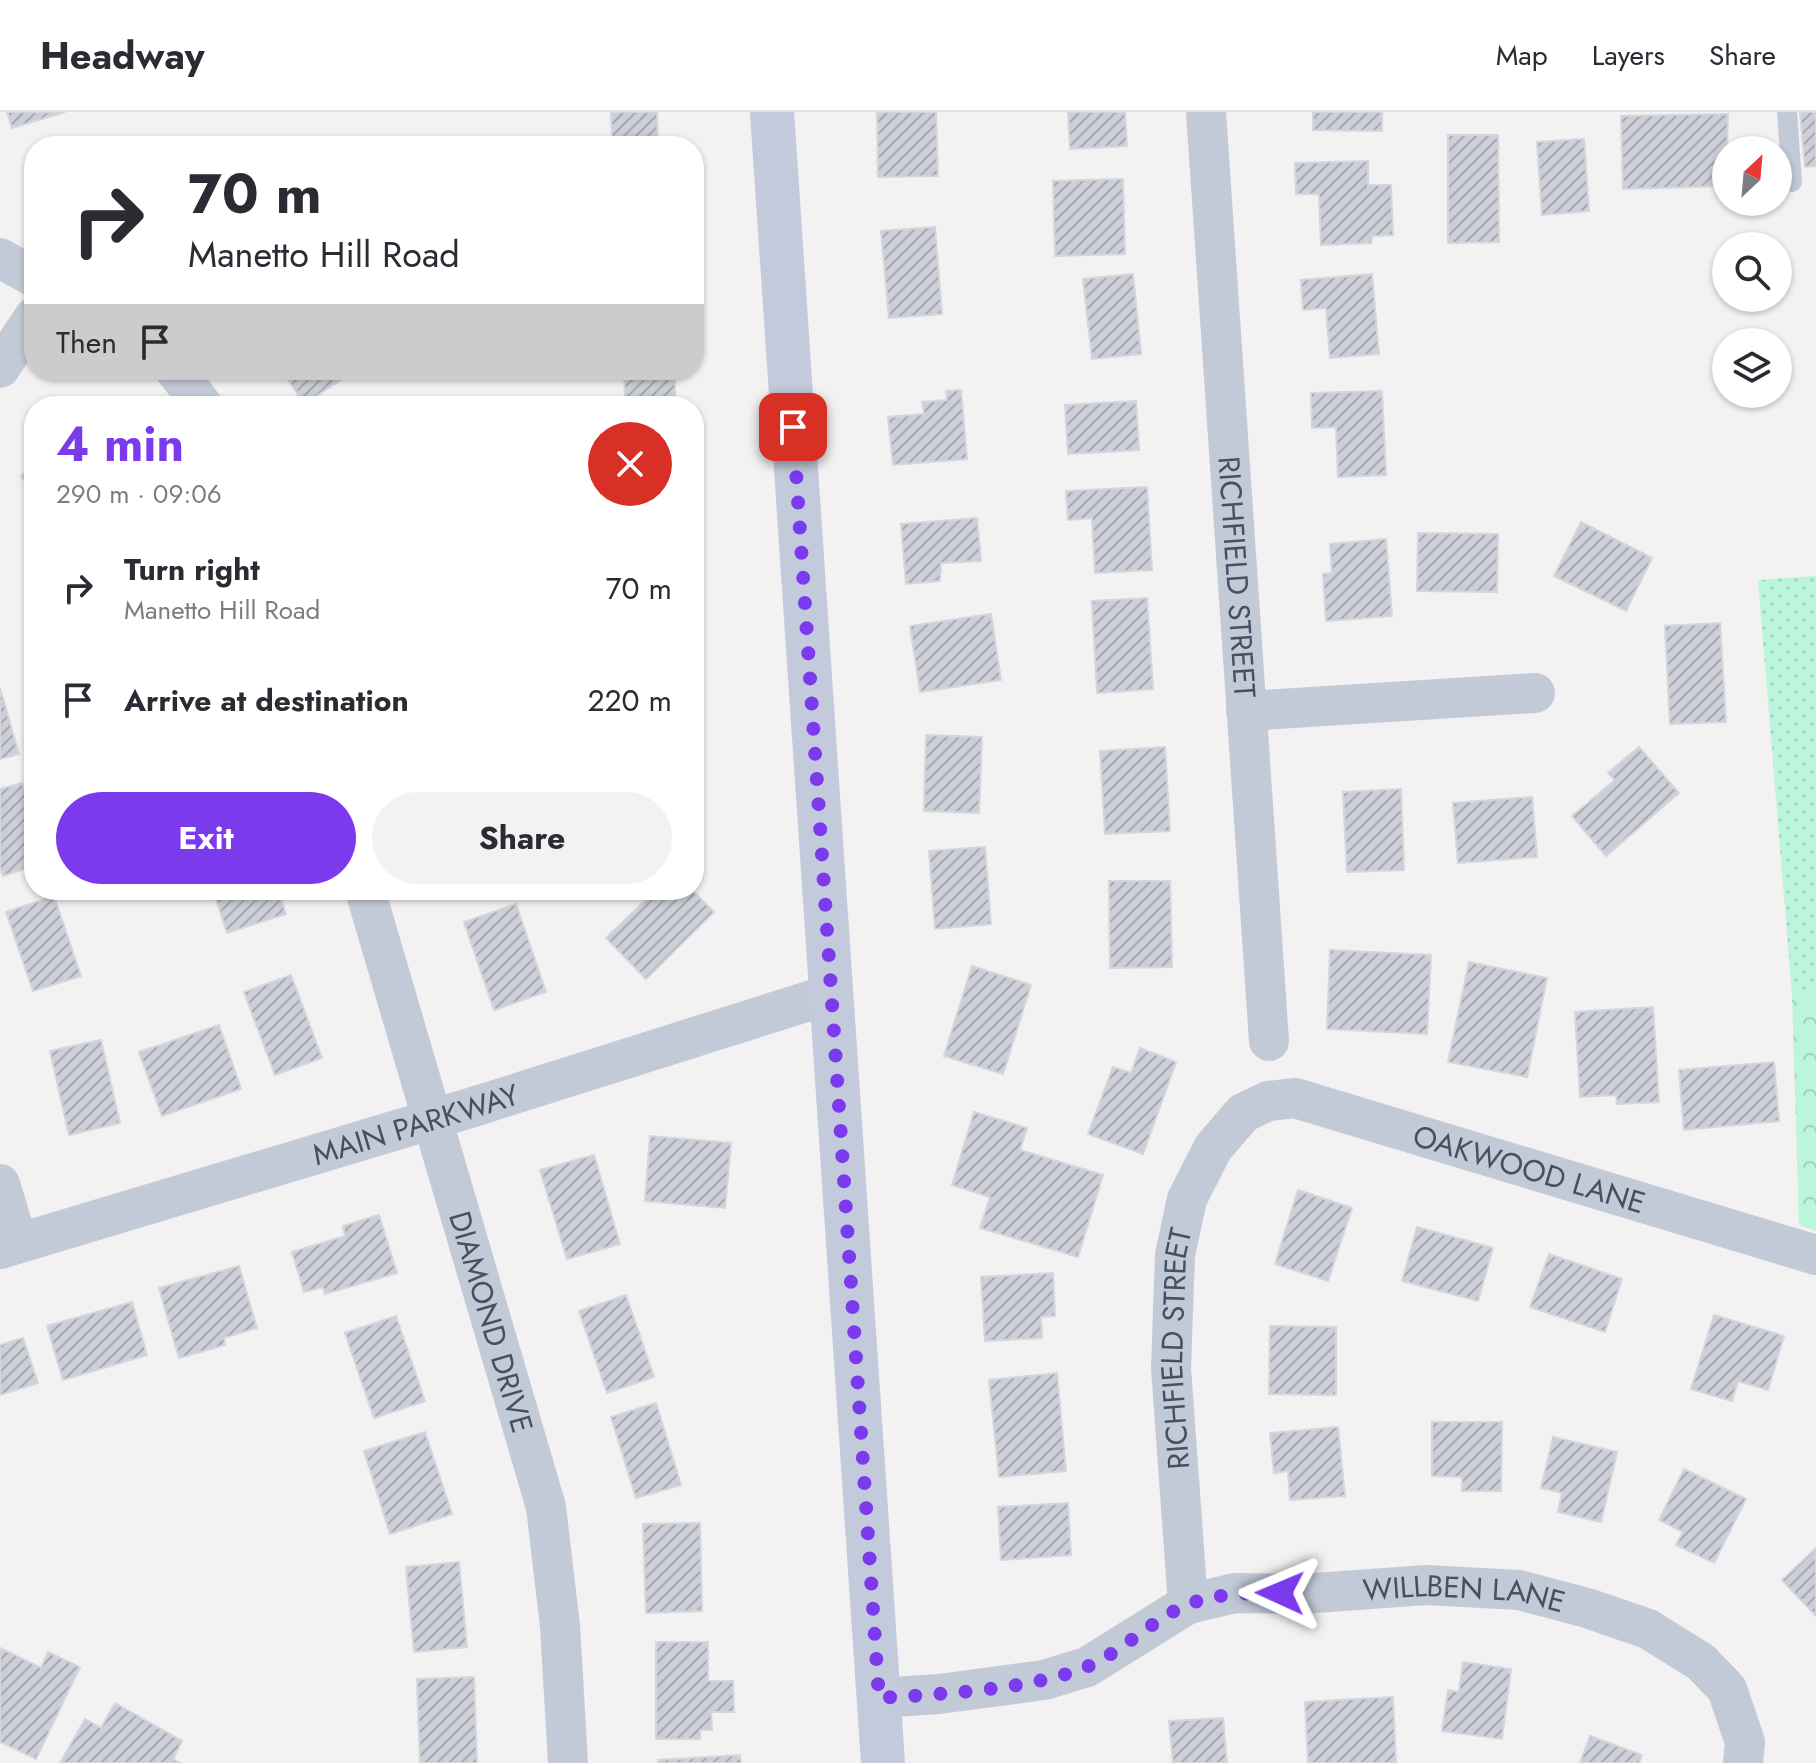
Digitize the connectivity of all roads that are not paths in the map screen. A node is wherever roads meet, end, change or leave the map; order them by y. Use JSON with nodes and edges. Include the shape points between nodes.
{"nodes":[{"id":1,"x":772,"y":112,"type":"edge"},
{"id":2,"x":1206,"y":112,"type":"edge"},
{"id":3,"x":1787,"y":112,"type":"edge"},
{"id":4,"x":1789,"y":136,"type":"edge"},
{"id":5,"x":0,"y":258,"type":"edge"},
{"id":6,"x":24,"y":271,"type":"edge"},
{"id":7,"x":24,"y":332,"type":"edge"},
{"id":8,"x":0,"y":368,"type":"edge"},
{"id":9,"x":183,"y":380,"type":"edge"},
{"id":10,"x":195,"y":396,"type":"edge"},
{"id":11,"x":1535,"y":693,"type":"dead end"},
{"id":12,"x":1246,"y":711,"type":"junction"},
{"id":13,"x":368,"y":900,"type":"edge"},
{"id":14,"x":831,"y":994,"type":"junction"},
{"id":15,"x":1269,"y":1041,"type":"dead end"},
{"id":16,"x":1243,"y":1113,"type":"joint"},
{"id":17,"x":433,"y":1119,"type":"junction"},
{"id":18,"x":0,"y":1184,"type":"edge"},
{"id":19,"x":9,"y":1246,"type":"edge"},
{"id":20,"x":1816,"y":1255,"type":"edge"},
{"id":21,"x":1188,"y":1604,"type":"junction"},
{"id":22,"x":879,"y":1698,"type":"junction"},
{"id":23,"x":568,"y":1763,"type":"edge"},
{"id":24,"x":883,"y":1763,"type":"edge"},
{"id":25,"x":1743,"y":1763,"type":"edge"}],
"edges":[{"from":1,"to":14,"type":"main road"},
{"from":2,"to":12,"type":"street","name":"RICHFIELD STREET"},
{"from":3,"to":4,"type":"lane"},
{"from":5,"to":6,"type":"street"},
{"from":7,"to":8,"type":"street"},
{"from":9,"to":10,"type":"street"},
{"from":11,"to":12,"type":"street"},
{"from":12,"to":15,"type":"street","name":"RICHFIELD STREET"},
{"from":13,"to":17,"type":"street","name":"DIAMOND DRIVE"},
{"from":14,"to":17,"type":"street","name":"MAIN PARKWAY"},
{"from":14,"to":22,"type":"main road"},
{"from":16,"to":20,"type":"street","name":"OAKWOOD LANE","via":[[1268,1101],[1295,1098]]},
{"from":16,"to":21,"type":"street","name":"RICHFIELD STREET","via":[[1213,1148],[1187,1199],[1175,1255],[1171,1368]]},
{"from":17,"to":19,"type":"street","name":"MAIN PARKWAY"},
{"from":17,"to":23,"type":"street","name":"DIAMOND DRIVE","via":[[546,1507]]},
{"from":18,"to":19,"type":"street"},
{"from":21,"to":22,"type":"street","name":"WILLBEN LANE","via":[[1087,1667],[1058,1676]]},
{"from":21,"to":25,"type":"street","name":"WILLBEN LANE","via":[[1235,1593],[1426,1585],[1519,1590],[1587,1608],[1648,1629],[1701,1662],[1727,1689],[1745,1742]]},
{"from":22,"to":24,"type":"main road"}]}
